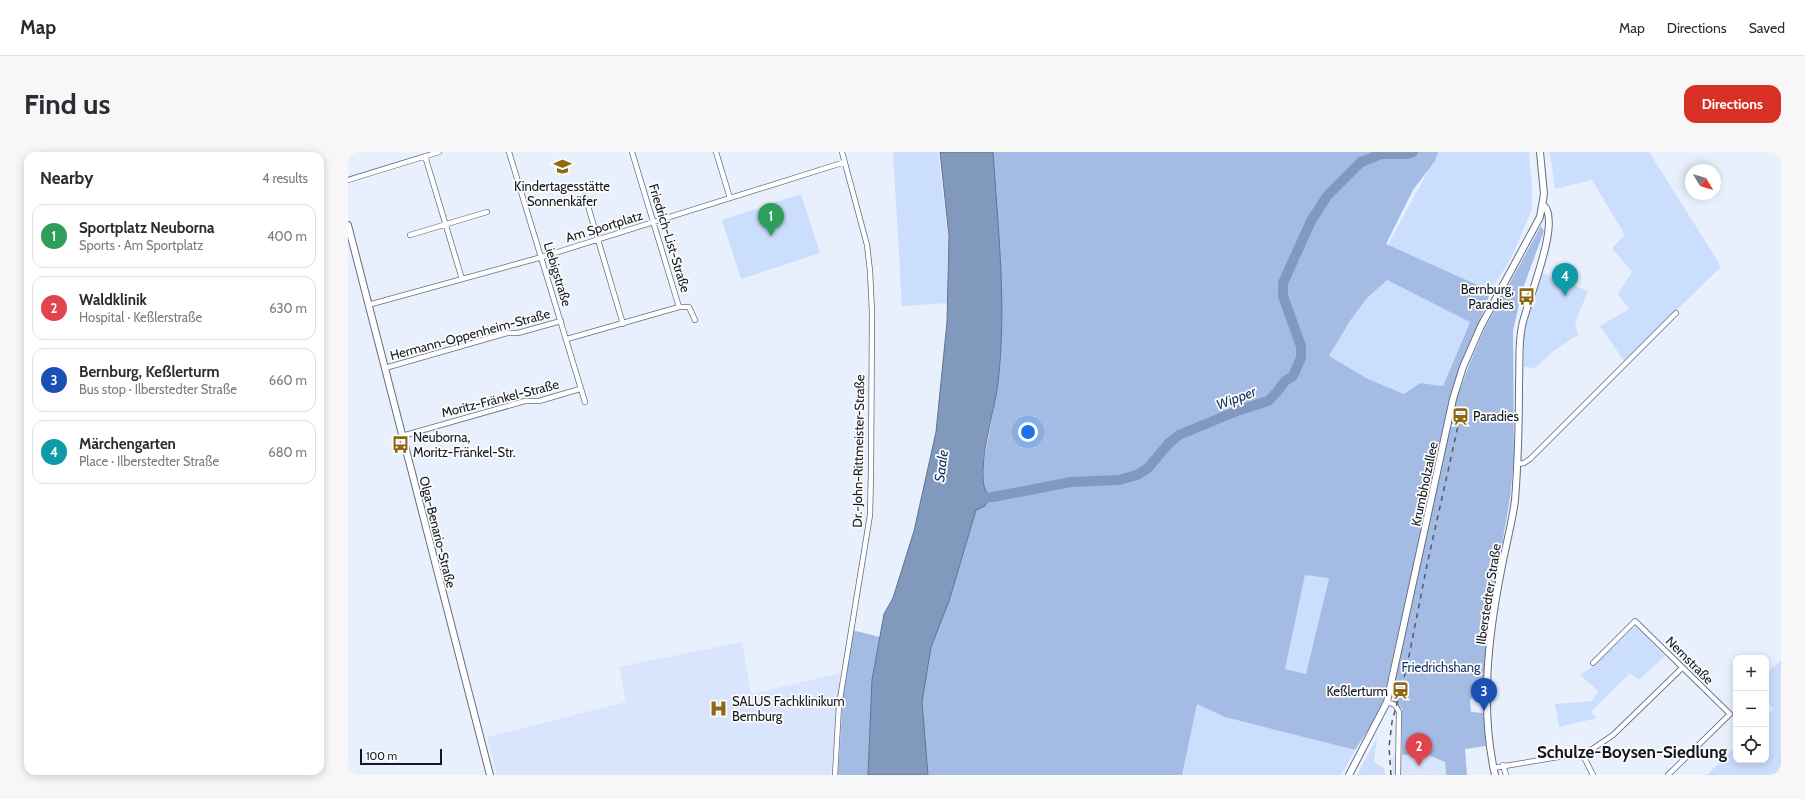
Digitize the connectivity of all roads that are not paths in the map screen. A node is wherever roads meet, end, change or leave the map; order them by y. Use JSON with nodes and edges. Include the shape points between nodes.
{"nodes":[{"id":1,"x":439,"y":152,"type":"edge"},
{"id":2,"x":509,"y":152,"type":"edge"},
{"id":3,"x":632,"y":152,"type":"edge"},
{"id":4,"x":716,"y":152,"type":"edge"},
{"id":5,"x":842,"y":152,"type":"edge"},
{"id":6,"x":1540,"y":152,"type":"edge"},
{"id":7,"x":425,"y":156,"type":"junction"},
{"id":8,"x":845,"y":162,"type":"junction"},
{"id":9,"x":348,"y":180,"type":"edge"},
{"id":10,"x":585,"y":196,"type":"dead end"},
{"id":11,"x":730,"y":198,"type":"junction"},
{"id":12,"x":1543,"y":205,"type":"junction"},
{"id":13,"x":487,"y":212,"type":"dead end"},
{"id":14,"x":654,"y":222,"type":"junction"},
{"id":15,"x":348,"y":225,"type":"edge"},
{"id":16,"x":445,"y":225,"type":"junction"},
{"id":17,"x":410,"y":235,"type":"dead end"},
{"id":18,"x":598,"y":240,"type":"junction"},
{"id":19,"x":542,"y":257,"type":"junction"},
{"id":20,"x":462,"y":279,"type":"junction"},
{"id":21,"x":368,"y":306,"type":"junction"},
{"id":22,"x":679,"y":307,"type":"junction"},
{"id":23,"x":1676,"y":313,"type":"dead end"},
{"id":24,"x":695,"y":320,"type":"dead end"},
{"id":25,"x":561,"y":321,"type":"junction"},
{"id":26,"x":623,"y":324,"type":"junction"},
{"id":27,"x":567,"y":339,"type":"junction"},
{"id":28,"x":385,"y":368,"type":"junction"},
{"id":29,"x":580,"y":389,"type":"junction"},
{"id":30,"x":585,"y":402,"type":"dead end"},
{"id":31,"x":402,"y":436,"type":"junction"},
{"id":32,"x":1517,"y":464,"type":"junction"},
{"id":33,"x":1593,"y":663,"type":"dead end"},
{"id":34,"x":1682,"y":668,"type":"junction"},
{"id":35,"x":1387,"y":702,"type":"junction"},
{"id":36,"x":1582,"y":753,"type":"junction"},
{"id":37,"x":1503,"y":765,"type":"junction"},
{"id":38,"x":1493,"y":768,"type":"junction"},
{"id":39,"x":490,"y":775,"type":"edge"},
{"id":40,"x":835,"y":775,"type":"edge"},
{"id":41,"x":1349,"y":775,"type":"edge"},
{"id":42,"x":1398,"y":775,"type":"edge"},
{"id":43,"x":1494,"y":775,"type":"edge"},
{"id":44,"x":1506,"y":775,"type":"edge"},
{"id":45,"x":1593,"y":775,"type":"edge"},
{"id":46,"x":1668,"y":775,"type":"edge"}],
"edges":[{"from":1,"to":7,"type":"street"},
{"from":2,"to":19,"type":"street","name":"Liebigstraße"},
{"from":3,"to":14,"type":"street","name":"Friedrich-List-Straße"},
{"from":4,"to":11,"type":"street"},
{"from":5,"to":8,"type":"street","name":"Dr.-John-Rittmeister-Straße"},
{"from":6,"to":12,"type":"street"},
{"from":7,"to":9,"type":"street"},
{"from":7,"to":16,"type":"street"},
{"from":8,"to":11,"type":"street","name":"Am Sportplatz"},
{"from":8,"to":40,"type":"street","name":"Dr.-John-Rittmeister-Straße","via":[[867,245],[871,284],[870,515],[839,705]]},
{"from":10,"to":18,"type":"street"},
{"from":11,"to":14,"type":"street","name":"Am Sportplatz"},
{"from":12,"to":32,"type":"street","name":"Ilberstedter Straße","via":[[1549,215],[1547,242],[1520,337]]},
{"from":12,"to":35,"type":"street","name":"Krumbholzallee","via":[[1537,225],[1485,317],[1453,399]]},
{"from":13,"to":16,"type":"street"},
{"from":14,"to":18,"type":"street","name":"Am Sportplatz"},
{"from":14,"to":22,"type":"street","name":"Friedrich-List-Straße"},
{"from":15,"to":21,"type":"street","name":"Olga-Benario-Straße"},
{"from":16,"to":17,"type":"street"},
{"from":16,"to":20,"type":"street"},
{"from":18,"to":19,"type":"street","name":"Am Sportplatz"},
{"from":18,"to":26,"type":"street"},
{"from":19,"to":20,"type":"street","name":"Am Sportplatz"},
{"from":19,"to":25,"type":"street","name":"Liebigstraße"},
{"from":20,"to":21,"type":"street","name":"Am Sportplatz"},
{"from":21,"to":28,"type":"street","name":"Olga-Benario-Straße"},
{"from":22,"to":24,"type":"street","name":"Friedrich-List-Straße","via":[[690,307]]},
{"from":22,"to":26,"type":"street"},
{"from":23,"to":32,"type":"street","via":[[1530,459]]},
{"from":25,"to":27,"type":"street","name":"Liebigstraße"},
{"from":25,"to":28,"type":"street","name":"Hermann-Oppenheim-Straße","via":[[518,333],[507,333]]},
{"from":26,"to":27,"type":"street"},
{"from":27,"to":29,"type":"street","name":"Liebigstraße"},
{"from":28,"to":31,"type":"street","name":"Olga-Benario-Straße"},
{"from":29,"to":30,"type":"street","name":"Liebigstraße"},
{"from":29,"to":31,"type":"street","name":"Moritz-Fränkel-Straße","via":[[539,401],[525,401]]},
{"from":31,"to":39,"type":"street","name":"Olga-Benario-Straße"},
{"from":32,"to":38,"type":"street","name":"Ilberstedter Straße","via":[[1513,512],[1496,600],[1489,662],[1488,742]]},
{"from":33,"to":34,"type":"street","name":"Nernstraße","via":[[1635,621]]},
{"from":34,"to":36,"type":"street","via":[[1613,735],[1597,747]]},
{"from":34,"to":46,"type":"street","name":"Nernstraße","via":[[1730,714]]},
{"from":35,"to":41,"type":"street","name":"Krumbholzallee"},
{"from":35,"to":42,"type":"street","via":[[1394,705],[1399,712]]},
{"from":36,"to":37,"type":"street"},
{"from":36,"to":45,"type":"street"},
{"from":37,"to":38,"type":"street"},
{"from":37,"to":44,"type":"street"},
{"from":38,"to":43,"type":"street","name":"Ilberstedter Straße"}]}
